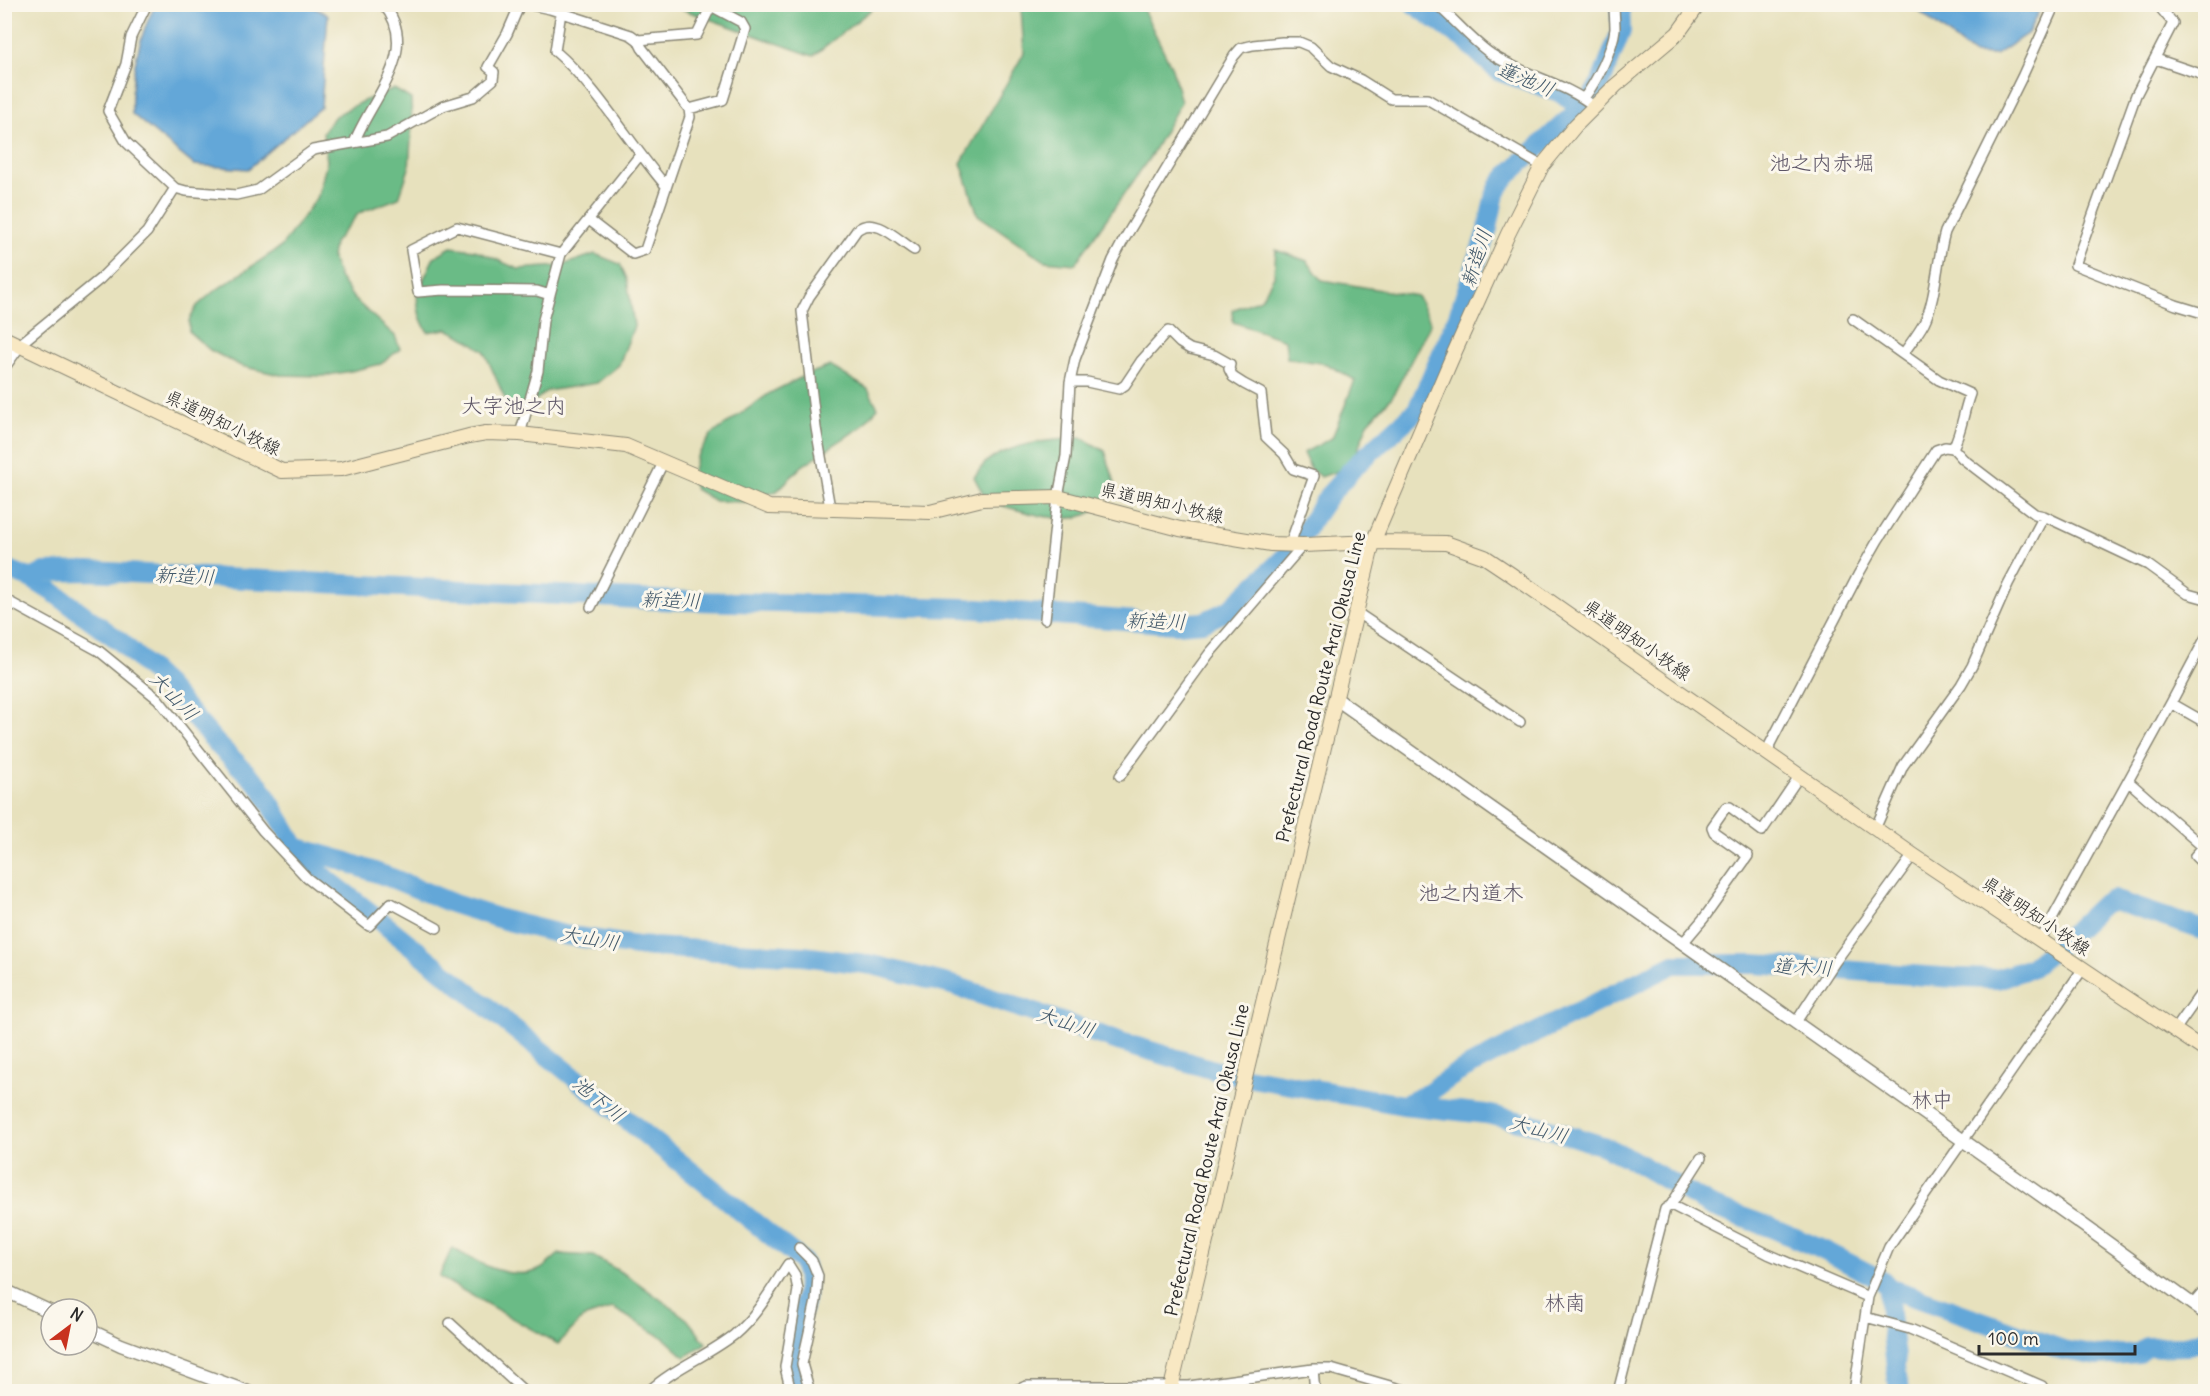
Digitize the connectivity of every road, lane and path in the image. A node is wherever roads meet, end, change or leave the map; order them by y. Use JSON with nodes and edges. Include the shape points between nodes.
{"nodes":[{"id":1,"x":147,"y":4,"type":"edge"},
{"id":2,"x":383,"y":4,"type":"edge"},
{"id":3,"x":520,"y":4,"type":"edge"},
{"id":4,"x":526,"y":4,"type":"edge"},
{"id":5,"x":1436,"y":4,"type":"edge"},
{"id":6,"x":1614,"y":4,"type":"edge"},
{"id":7,"x":1699,"y":4,"type":"edge"},
{"id":8,"x":2055,"y":4,"type":"edge"},
{"id":9,"x":2157,"y":4,"type":"edge"},
{"id":10,"x":561,"y":12,"type":"junction"},
{"id":11,"x":638,"y":40,"type":"junction"},
{"id":12,"x":2156,"y":58,"type":"junction"},
{"id":13,"x":2205,"y":76,"type":"edge"},
{"id":14,"x":1589,"y":102,"type":"junction"},
{"id":15,"x":689,"y":110,"type":"junction"},
{"id":16,"x":354,"y":143,"type":"junction"},
{"id":17,"x":640,"y":155,"type":"junction"},
{"id":18,"x":1541,"y":166,"type":"junction"},
{"id":19,"x":666,"y":186,"type":"junction"},
{"id":20,"x":175,"y":188,"type":"junction"},
{"id":21,"x":589,"y":220,"type":"junction"},
{"id":22,"x":914,"y":250,"type":"dead end"},
{"id":23,"x":561,"y":254,"type":"junction"},
{"id":24,"x":550,"y":295,"type":"junction"},
{"id":25,"x":2205,"y":314,"type":"edge"},
{"id":26,"x":1853,"y":319,"type":"dead end"},
{"id":27,"x":4,"y":338,"type":"edge"},
{"id":28,"x":20,"y":345,"type":"junction"},
{"id":29,"x":1903,"y":354,"type":"junction"},
{"id":30,"x":4,"y":366,"type":"edge"},
{"id":31,"x":1071,"y":382,"type":"junction"},
{"id":32,"x":520,"y":434,"type":"junction"},
{"id":33,"x":1953,"y":448,"type":"junction"},
{"id":34,"x":664,"y":461,"type":"junction"},
{"id":35,"x":1058,"y":497,"type":"junction"},
{"id":36,"x":830,"y":508,"type":"junction"},
{"id":37,"x":2044,"y":516,"type":"junction"},
{"id":38,"x":1373,"y":542,"type":"junction"},
{"id":39,"x":1296,"y":545,"type":"junction"},
{"id":40,"x":4,"y":598,"type":"edge"},
{"id":41,"x":2205,"y":599,"type":"edge"},
{"id":42,"x":591,"y":607,"type":"dead end"},
{"id":43,"x":1356,"y":612,"type":"junction"},
{"id":44,"x":1045,"y":619,"type":"dead end"},
{"id":45,"x":2205,"y":637,"type":"edge"},
{"id":46,"x":1335,"y":698,"type":"junction"},
{"id":47,"x":2171,"y":703,"type":"junction"},
{"id":48,"x":1520,"y":722,"type":"dead end"},
{"id":49,"x":2205,"y":723,"type":"edge"},
{"id":50,"x":1768,"y":753,"type":"junction"},
{"id":51,"x":1800,"y":775,"type":"junction"},
{"id":52,"x":1120,"y":776,"type":"dead end"},
{"id":53,"x":2128,"y":781,"type":"junction"},
{"id":54,"x":1875,"y":829,"type":"junction"},
{"id":55,"x":1913,"y":855,"type":"junction"},
{"id":56,"x":2205,"y":867,"type":"edge"},
{"id":57,"x":437,"y":928,"type":"dead end"},
{"id":58,"x":1683,"y":944,"type":"junction"},
{"id":59,"x":2049,"y":947,"type":"junction"},
{"id":60,"x":2082,"y":970,"type":"junction"},
{"id":61,"x":2205,"y":986,"type":"edge"},
{"id":62,"x":1796,"y":1022,"type":"junction"},
{"id":63,"x":2175,"y":1030,"type":"junction"},
{"id":64,"x":2205,"y":1051,"type":"edge"},
{"id":65,"x":1963,"y":1141,"type":"junction"},
{"id":66,"x":1701,"y":1158,"type":"dead end"},
{"id":67,"x":1672,"y":1203,"type":"junction"},
{"id":68,"x":799,"y":1248,"type":"dead end"},
{"id":69,"x":2205,"y":1289,"type":"edge"},
{"id":70,"x":4,"y":1290,"type":"edge"},
{"id":71,"x":1868,"y":1297,"type":"junction"},
{"id":72,"x":2193,"y":1304,"type":"junction"},
{"id":73,"x":39,"y":1306,"type":"edge"},
{"id":74,"x":2205,"y":1314,"type":"edge"},
{"id":75,"x":1865,"y":1317,"type":"junction"},
{"id":76,"x":450,"y":1323,"type":"dead end"},
{"id":77,"x":99,"y":1335,"type":"edge"},
{"id":78,"x":1313,"y":1369,"type":"junction"},
{"id":79,"x":2042,"y":1386,"type":"dead end"},
{"id":80,"x":1172,"y":1390,"type":"edge"},
{"id":81,"x":248,"y":1392,"type":"edge"},
{"id":82,"x":525,"y":1392,"type":"edge"},
{"id":83,"x":648,"y":1392,"type":"edge"},
{"id":84,"x":791,"y":1392,"type":"edge"},
{"id":85,"x":810,"y":1392,"type":"edge"},
{"id":86,"x":1010,"y":1392,"type":"edge"},
{"id":87,"x":1315,"y":1392,"type":"edge"},
{"id":88,"x":1411,"y":1392,"type":"edge"},
{"id":89,"x":1618,"y":1392,"type":"edge"},
{"id":90,"x":1854,"y":1392,"type":"edge"}],
"edges":[{"from":1,"to":20,"type":"street","via":[[131,37],[126,64],[108,111],[126,142]]},
{"from":2,"to":16,"type":"street","via":[[395,24],[398,47],[388,78]]},
{"from":3,"to":16,"type":"street","via":[[488,67],[494,72],[493,80],[473,98],[437,109],[387,137]]},
{"from":4,"to":10,"type":"street"},
{"from":5,"to":14,"type":"street","via":[[1490,53]]},
{"from":6,"to":14,"type":"street","via":[[1615,30]]},
{"from":7,"to":14,"type":"main road","name":"Prefectural Road Route Arai Okusa Line","via":[[1678,33],[1615,86]]},
{"from":8,"to":29,"type":"street","via":[[1945,232],[1928,312]]},
{"from":9,"to":12,"type":"street","via":[[2173,23]]},
{"from":10,"to":11,"type":"street"},
{"from":10,"to":17,"type":"street","via":[[555,51],[576,69]]},
{"from":11,"to":15,"type":"street"},
{"from":11,"to":15,"type":"street","via":[[697,35],[711,6],[741,22],[745,28],[723,100]]},
{"from":12,"to":13,"type":"street"},
{"from":12,"to":25,"type":"street","via":[[2136,95],[2074,265]]},
{"from":14,"to":18,"type":"main road","name":"Prefectural Road Route Arai Okusa Line"},
{"from":15,"to":19,"type":"street"},
{"from":16,"to":20,"type":"street","via":[[313,150],[258,190],[236,195]]},
{"from":17,"to":19,"type":"street"},
{"from":17,"to":21,"type":"street"},
{"from":18,"to":31,"type":"street","via":[[1427,99],[1391,99],[1331,66],[1311,47],[1299,42],[1241,48],[1113,260],[1075,359]]},
{"from":18,"to":38,"type":"main road","name":"Prefectural Road Route Arai Okusa Line","via":[[1451,360]]},
{"from":19,"to":21,"type":"street","via":[[645,250],[633,254]]},
{"from":20,"to":28,"type":"street","via":[[147,232],[100,279]]},
{"from":21,"to":23,"type":"street"},
{"from":22,"to":36,"type":"street","via":[[878,226],[861,226],[802,311]]},
{"from":23,"to":24,"type":"street"},
{"from":23,"to":24,"type":"street","via":[[457,227],[411,250],[418,292],[537,291]]},
{"from":24,"to":32,"type":"street","via":[[538,371]]},
{"from":26,"to":29,"type":"street"},
{"from":27,"to":28,"type":"main road","name":"県道明知小牧線"},
{"from":28,"to":30,"type":"street"},
{"from":28,"to":32,"type":"main road","name":"県道明知小牧線","via":[[282,471],[341,469],[469,436]]},
{"from":29,"to":33,"type":"street","via":[[1939,380],[1970,394]]},
{"from":31,"to":35,"type":"street","via":[[1066,456]]},
{"from":31,"to":39,"type":"street","via":[[1119,389],[1168,331],[1190,349],[1230,364],[1228,369],[1233,377],[1261,393],[1266,437],[1293,469],[1314,476]]},
{"from":32,"to":34,"type":"main road","name":"県道明知小牧線","via":[[626,446]]},
{"from":33,"to":37,"type":"street","via":[[2006,493]]},
{"from":33,"to":50,"type":"street","via":[[1936,450],[1878,540]]},
{"from":34,"to":36,"type":"main road","name":"県道明知小牧線","via":[[769,507]]},
{"from":34,"to":42,"type":"street"},
{"from":35,"to":36,"type":"main road","name":"県道明知小牧線","via":[[982,500],[930,512]]},
{"from":35,"to":39,"type":"main road","name":"県道明知小牧線","via":[[1180,529]]},
{"from":35,"to":44,"type":"street"},
{"from":37,"to":41,"type":"street","via":[[2148,565],[2188,594]]},
{"from":37,"to":54,"type":"street","via":[[2008,584],[1972,666],[1902,766]]},
{"from":38,"to":39,"type":"main road","name":"県道明知小牧線"},
{"from":38,"to":43,"type":"main road","name":"Prefectural Road Route Arai Okusa Line"},
{"from":38,"to":50,"type":"main road","name":"県道明知小牧線","via":[[1446,543],[1485,557]]},
{"from":39,"to":52,"type":"street","via":[[1209,654]]},
{"from":40,"to":57,"type":"street","via":[[99,651],[158,699],[263,831],[307,878],[369,926],[391,903]]},
{"from":43,"to":46,"type":"main road","name":"Prefectural Road Route Arai Okusa Line"},
{"from":43,"to":48,"type":"street"},
{"from":45,"to":47,"type":"street"},
{"from":46,"to":58,"type":"street"},
{"from":46,"to":80,"type":"main road","name":"Prefectural Road Route Arai Okusa Line"},
{"from":47,"to":49,"type":"street"},
{"from":47,"to":53,"type":"street"},
{"from":50,"to":51,"type":"main road","name":"県道明知小牧線"},
{"from":51,"to":54,"type":"main road","name":"県道明知小牧線"},
{"from":51,"to":58,"type":"street","via":[[1762,831],[1731,807],[1726,807],[1712,827],[1748,856]]},
{"from":53,"to":56,"type":"street","via":[[2203,846],[2195,856]]},
{"from":53,"to":59,"type":"street"},
{"from":54,"to":55,"type":"main road","name":"県道明知小牧線"},
{"from":55,"to":59,"type":"main road","name":"県道明知小牧線"},
{"from":55,"to":62,"type":"street"},
{"from":58,"to":62,"type":"street"},
{"from":59,"to":60,"type":"main road","name":"県道明知小牧線"},
{"from":60,"to":63,"type":"main road","name":"県道明知小牧線"},
{"from":60,"to":65,"type":"street"},
{"from":61,"to":63,"type":"street"},
{"from":62,"to":65,"type":"street"},
{"from":63,"to":64,"type":"main road","name":"県道明知小牧線"},
{"from":65,"to":71,"type":"street","via":[[1894,1240]]},
{"from":65,"to":72,"type":"street"},
{"from":66,"to":67,"type":"street"},
{"from":67,"to":71,"type":"street","via":[[1768,1254]]},
{"from":67,"to":89,"type":"street","via":[[1665,1209]]},
{"from":68,"to":85,"type":"street","via":[[812,1261],[818,1276],[802,1364]]},
{"from":69,"to":72,"type":"street"},
{"from":70,"to":73,"type":"street"},
{"from":71,"to":75,"type":"street"},
{"from":72,"to":74,"type":"street"},
{"from":75,"to":79,"type":"street","via":[[1910,1329]]},
{"from":75,"to":90,"type":"street"},
{"from":76,"to":82,"type":"street"},
{"from":77,"to":81,"type":"street"},
{"from":78,"to":80,"type":"street"},
{"from":78,"to":87,"type":"street"},
{"from":78,"to":88,"type":"street","via":[[1331,1369]]},
{"from":80,"to":86,"type":"street","via":[[1027,1386]]},
{"from":83,"to":84,"type":"street","via":[[662,1378],[736,1334],[788,1264],[798,1290],[785,1367]]}]}
